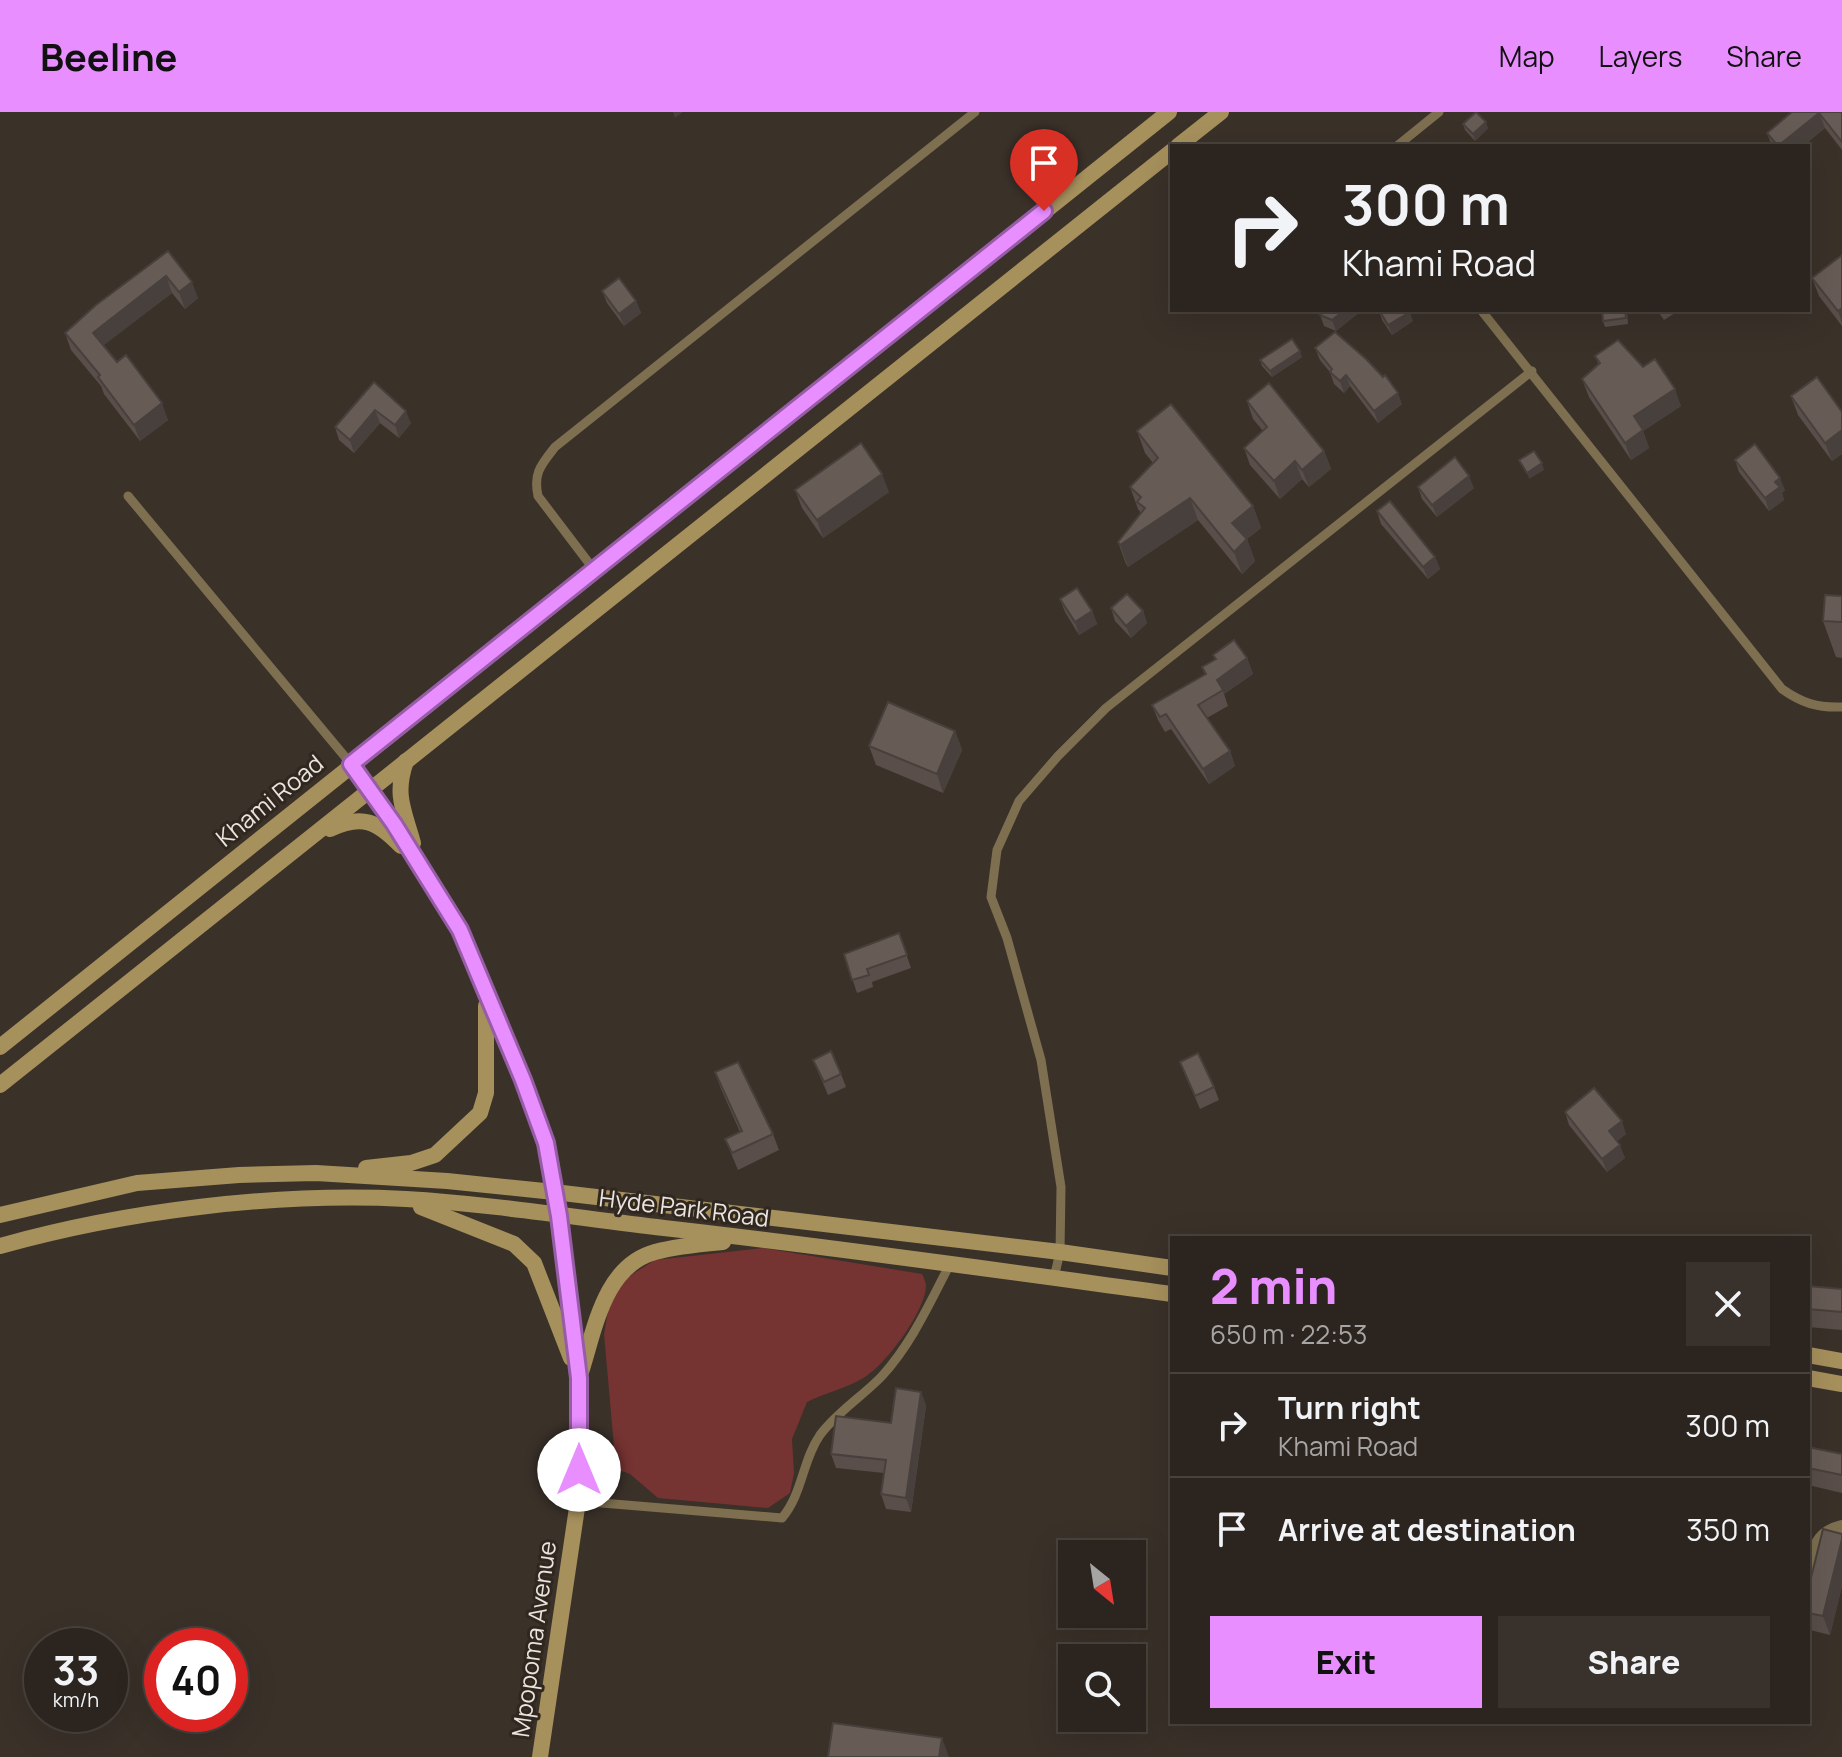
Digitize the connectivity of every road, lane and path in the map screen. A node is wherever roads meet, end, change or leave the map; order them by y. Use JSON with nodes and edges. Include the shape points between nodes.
{"nodes":[{"id":1,"x":975,"y":112,"type":"edge"},
{"id":2,"x":1169,"y":112,"type":"edge"},
{"id":3,"x":1221,"y":112,"type":"edge"},
{"id":4,"x":1439,"y":112,"type":"edge"},
{"id":5,"x":1181,"y":144,"type":"edge"},
{"id":6,"x":1399,"y":144,"type":"edge"},
{"id":7,"x":1170,"y":153,"type":"edge"},
{"id":8,"x":1483,"y":312,"type":"edge"},
{"id":9,"x":1532,"y":371,"type":"junction"},
{"id":10,"x":128,"y":496,"type":"dead end"},
{"id":11,"x":595,"y":571,"type":"junction"},
{"id":12,"x":1842,"y":707,"type":"edge"},
{"id":13,"x":407,"y":760,"type":"junction"},
{"id":14,"x":351,"y":764,"type":"junction"},
{"id":15,"x":370,"y":788,"type":"junction"},
{"id":16,"x":307,"y":841,"type":"junction"},
{"id":17,"x":418,"y":864,"type":"junction"},
{"id":18,"x":486,"y":995,"type":"junction"},
{"id":19,"x":0,"y":1047,"type":"edge"},
{"id":20,"x":0,"y":1085,"type":"edge"},
{"id":21,"x":316,"y":1173,"type":"junction"},
{"id":22,"x":554,"y":1192,"type":"junction"},
{"id":23,"x":405,"y":1199,"type":"junction"},
{"id":24,"x":0,"y":1215,"type":"edge"},
{"id":25,"x":559,"y":1216,"type":"junction"},
{"id":26,"x":751,"y":1238,"type":"junction"},
{"id":27,"x":0,"y":1246,"type":"edge"},
{"id":28,"x":1060,"y":1252,"type":"junction"},
{"id":29,"x":949,"y":1266,"type":"junction"},
{"id":30,"x":1170,"y":1268,"type":"edge"},
{"id":31,"x":1054,"y":1278,"type":"junction"},
{"id":32,"x":1170,"y":1294,"type":"edge"},
{"id":33,"x":1810,"y":1355,"type":"edge"},
{"id":34,"x":1842,"y":1361,"type":"edge"},
{"id":35,"x":579,"y":1378,"type":"junction"},
{"id":36,"x":1810,"y":1378,"type":"edge"},
{"id":37,"x":1842,"y":1384,"type":"edge"},
{"id":38,"x":578,"y":1501,"type":"junction"},
{"id":39,"x":1842,"y":1528,"type":"edge"},
{"id":40,"x":1810,"y":1564,"type":"edge"},
{"id":41,"x":540,"y":1757,"type":"edge"}],
"edges":[{"from":1,"to":11,"type":"lane","via":[[555,447],[539,468],[538,496]]},
{"from":2,"to":11,"type":"street","name":"Khami Road"},
{"from":3,"to":5,"type":"street"},
{"from":4,"to":6,"type":"lane"},
{"from":7,"to":13,"type":"street"},
{"from":8,"to":9,"type":"lane"},
{"from":9,"to":12,"type":"lane","via":[[1782,689],[1803,704]]},
{"from":9,"to":28,"type":"lane","via":[[1106,708],[1019,801],[997,850],[991,897],[1041,1060],[1061,1187]]},
{"from":10,"to":14,"type":"lane"},
{"from":11,"to":14,"type":"street","name":"Khami Road"},
{"from":13,"to":15,"type":"street"},
{"from":13,"to":17,"type":"street","via":[[399,793]]},
{"from":14,"to":15,"type":"street","name":"Mpopoma Avenue"},
{"from":14,"to":19,"type":"street","name":"Khami Road"},
{"from":15,"to":16,"type":"street"},
{"from":15,"to":17,"type":"street","name":"Mpopoma Avenue"},
{"from":16,"to":17,"type":"street","via":[[360,820],[388,833]]},
{"from":16,"to":20,"type":"street"},
{"from":17,"to":18,"type":"street","name":"Mpopoma Avenue","via":[[460,930]]},
{"from":18,"to":21,"type":"street","via":[[486,1093],[480,1113],[435,1155],[411,1163]]},
{"from":18,"to":22,"type":"street","name":"Mpopoma Avenue","via":[[546,1143]]},
{"from":21,"to":22,"type":"street","name":"Hyde Park Road"},
{"from":21,"to":24,"type":"street","name":"Hyde Park Road","via":[[137,1183]]},
{"from":22,"to":25,"type":"street","name":"Mpopoma Avenue"},
{"from":22,"to":28,"type":"street","name":"Hyde Park Road"},
{"from":23,"to":25,"type":"street","name":"Hyde Park Road"},
{"from":23,"to":27,"type":"street","name":"Hyde Park Road","via":[[288,1200],[149,1213]]},
{"from":23,"to":35,"type":"street","via":[[514,1244],[534,1263]]},
{"from":25,"to":26,"type":"street","name":"Hyde Park Road"},
{"from":25,"to":35,"type":"street","name":"Mpopoma Avenue"},
{"from":26,"to":29,"type":"street","name":"Hyde Park Road"},
{"from":26,"to":35,"type":"street","via":[[653,1252],[626,1268],[606,1294]]},
{"from":28,"to":30,"type":"street","name":"Hyde Park Road"},
{"from":28,"to":31,"type":"lane"},
{"from":29,"to":31,"type":"street","name":"Hyde Park Road"},
{"from":29,"to":38,"type":"lane","via":[[900,1355],[821,1434],[805,1463],[793,1505],[782,1518]]},
{"from":31,"to":32,"type":"street","name":"Hyde Park Road"},
{"from":33,"to":34,"type":"street"},
{"from":35,"to":38,"type":"street","name":"Mpopoma Avenue"},
{"from":36,"to":37,"type":"street"},
{"from":38,"to":41,"type":"street","name":"Mpopoma Avenue"},
{"from":39,"to":40,"type":"street","via":[[1821,1539]]}]}
